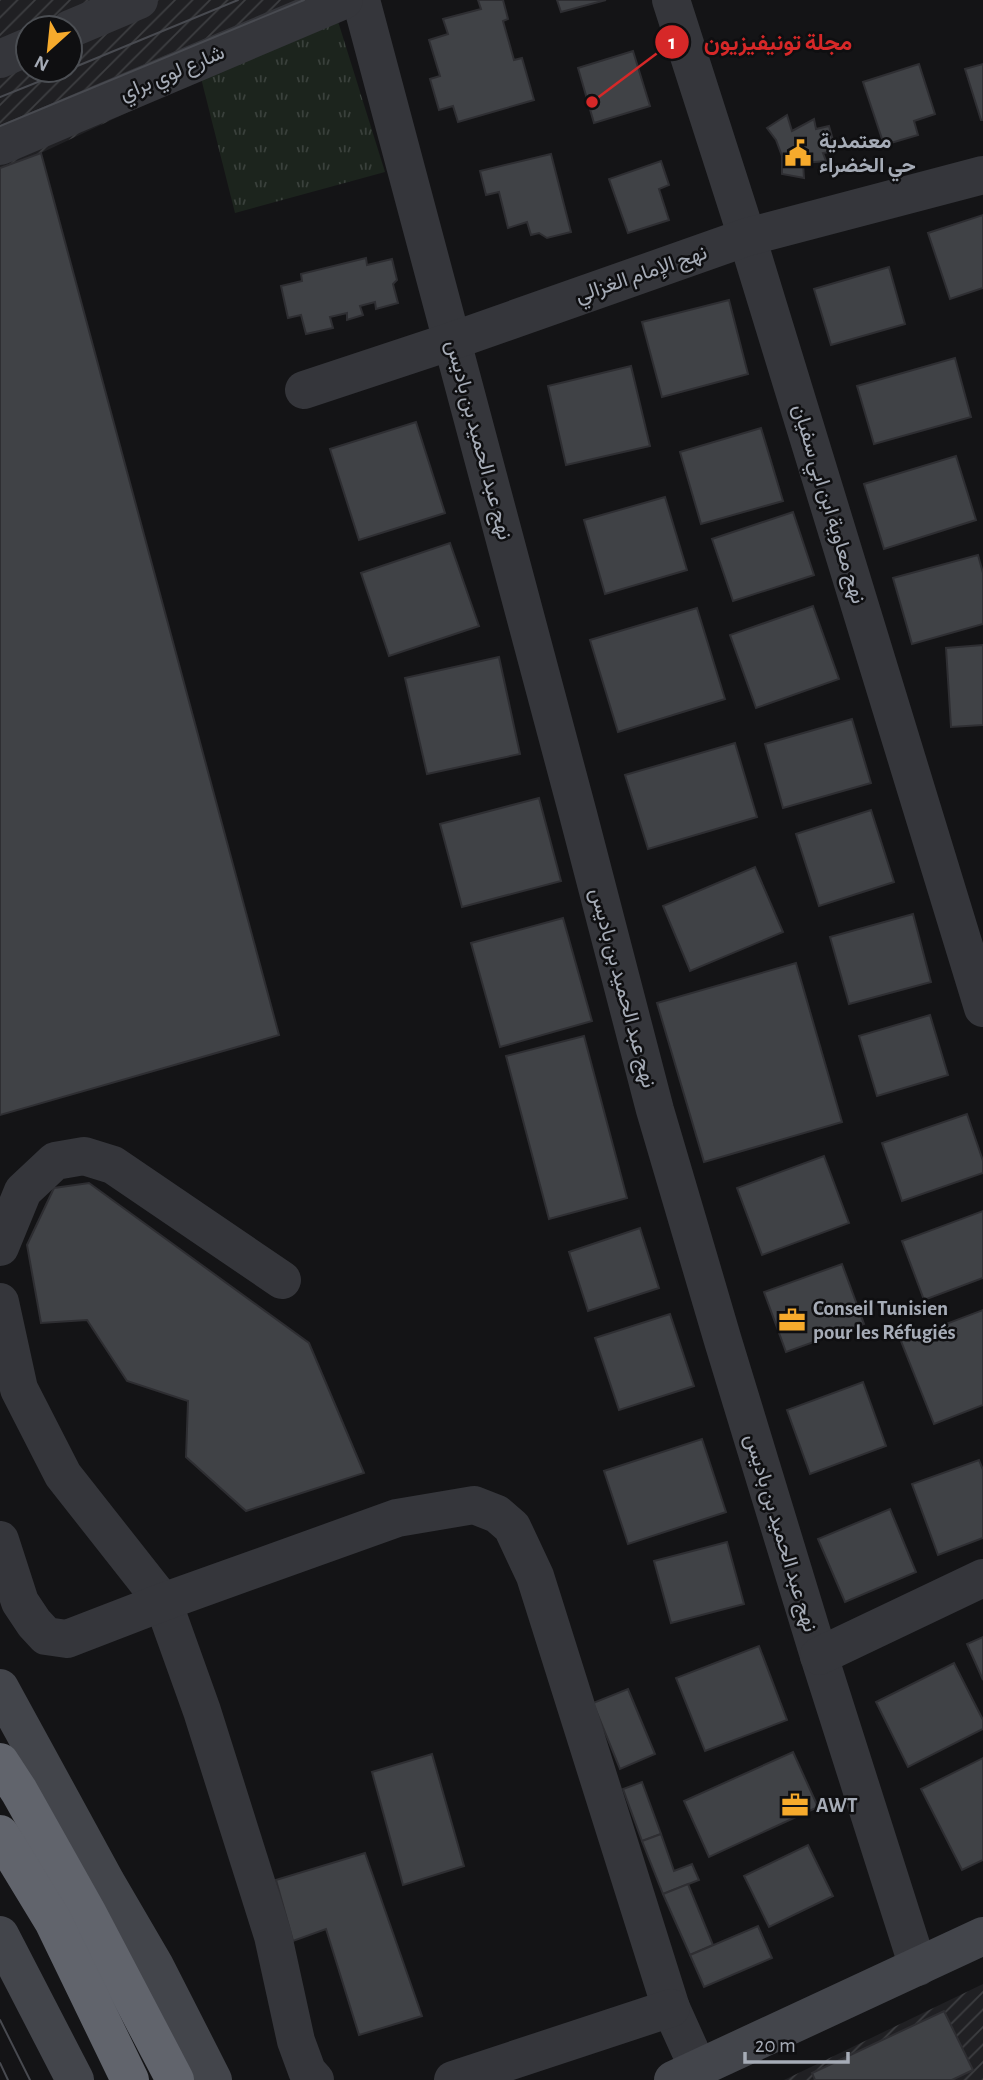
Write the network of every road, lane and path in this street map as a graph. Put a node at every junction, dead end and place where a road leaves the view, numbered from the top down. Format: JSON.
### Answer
{"nodes":[{"id":1,"x":139,"y":0,"type":"edge"},
{"id":2,"x":344,"y":0,"type":"edge"},
{"id":3,"x":361,"y":0,"type":"edge"},
{"id":4,"x":671,"y":0,"type":"edge"},
{"id":5,"x":84,"y":23,"type":"edge"},
{"id":6,"x":0,"y":146,"type":"edge"},
{"id":7,"x":983,"y":175,"type":"edge"},
{"id":8,"x":747,"y":237,"type":"junction"},
{"id":9,"x":452,"y":341,"type":"junction"},
{"id":10,"x":304,"y":390,"type":"dead end"},
{"id":11,"x":983,"y":1008,"type":"edge"},
{"id":12,"x":0,"y":1247,"type":"edge"},
{"id":13,"x":282,"y":1280,"type":"dead end"},
{"id":14,"x":0,"y":1302,"type":"edge"},
{"id":15,"x":0,"y":1540,"type":"edge"},
{"id":16,"x":983,"y":1578,"type":"edge"},
{"id":17,"x":163,"y":1602,"type":"junction"},
{"id":18,"x":819,"y":1656,"type":"junction"},
{"id":19,"x":0,"y":1688,"type":"edge"},
{"id":20,"x":0,"y":1762,"type":"edge"},
{"id":21,"x":0,"y":1834,"type":"edge"},
{"id":22,"x":0,"y":1935,"type":"edge"},
{"id":23,"x":983,"y":1936,"type":"edge"},
{"id":24,"x":918,"y":1967,"type":"junction"},
{"id":25,"x":671,"y":2008,"type":"junction"},
{"id":26,"x":685,"y":2074,"type":"edge"},
{"id":27,"x":75,"y":2080,"type":"edge"},
{"id":28,"x":130,"y":2080,"type":"edge"},
{"id":29,"x":175,"y":2080,"type":"edge"},
{"id":30,"x":214,"y":2080,"type":"edge"},
{"id":31,"x":315,"y":2080,"type":"edge"},
{"id":32,"x":453,"y":2080,"type":"edge"}],
"edges":[{"from":1,"to":5,"type":"street"},
{"from":2,"to":6,"type":"street","name":"شارع لوي براي"},
{"from":3,"to":9,"type":"street","name":"نهج عبد الحميد بن باديس"},
{"from":4,"to":8,"type":"street","name":"نهج معاوية ابن ابي سفيان"},
{"from":7,"to":8,"type":"street","name":"نهج الإمام الغزالي"},
{"from":8,"to":9,"type":"street","name":"نهج الإمام الغزالي"},
{"from":8,"to":11,"type":"street","name":"نهج معاوية ابن ابي سفيان"},
{"from":9,"to":10,"type":"street","name":"نهج الإمام الغزالي"},
{"from":9,"to":18,"type":"street","name":"نهج عبد الحميد بن باديس"},
{"from":12,"to":13,"type":"street"},
{"from":14,"to":17,"type":"street"},
{"from":15,"to":17,"type":"street"},
{"from":16,"to":18,"type":"street"},
{"from":17,"to":25,"type":"street"},
{"from":17,"to":31,"type":"street"},
{"from":18,"to":24,"type":"street","name":"نهج عبد الحميد بن باديس"},
{"from":19,"to":30,"type":"street"},
{"from":20,"to":29,"type":"highway"},
{"from":21,"to":28,"type":"highway"},
{"from":22,"to":27,"type":"street"},
{"from":23,"to":24,"type":"street"},
{"from":24,"to":26,"type":"street"},
{"from":25,"to":26,"type":"street"},
{"from":25,"to":32,"type":"street"}]}
